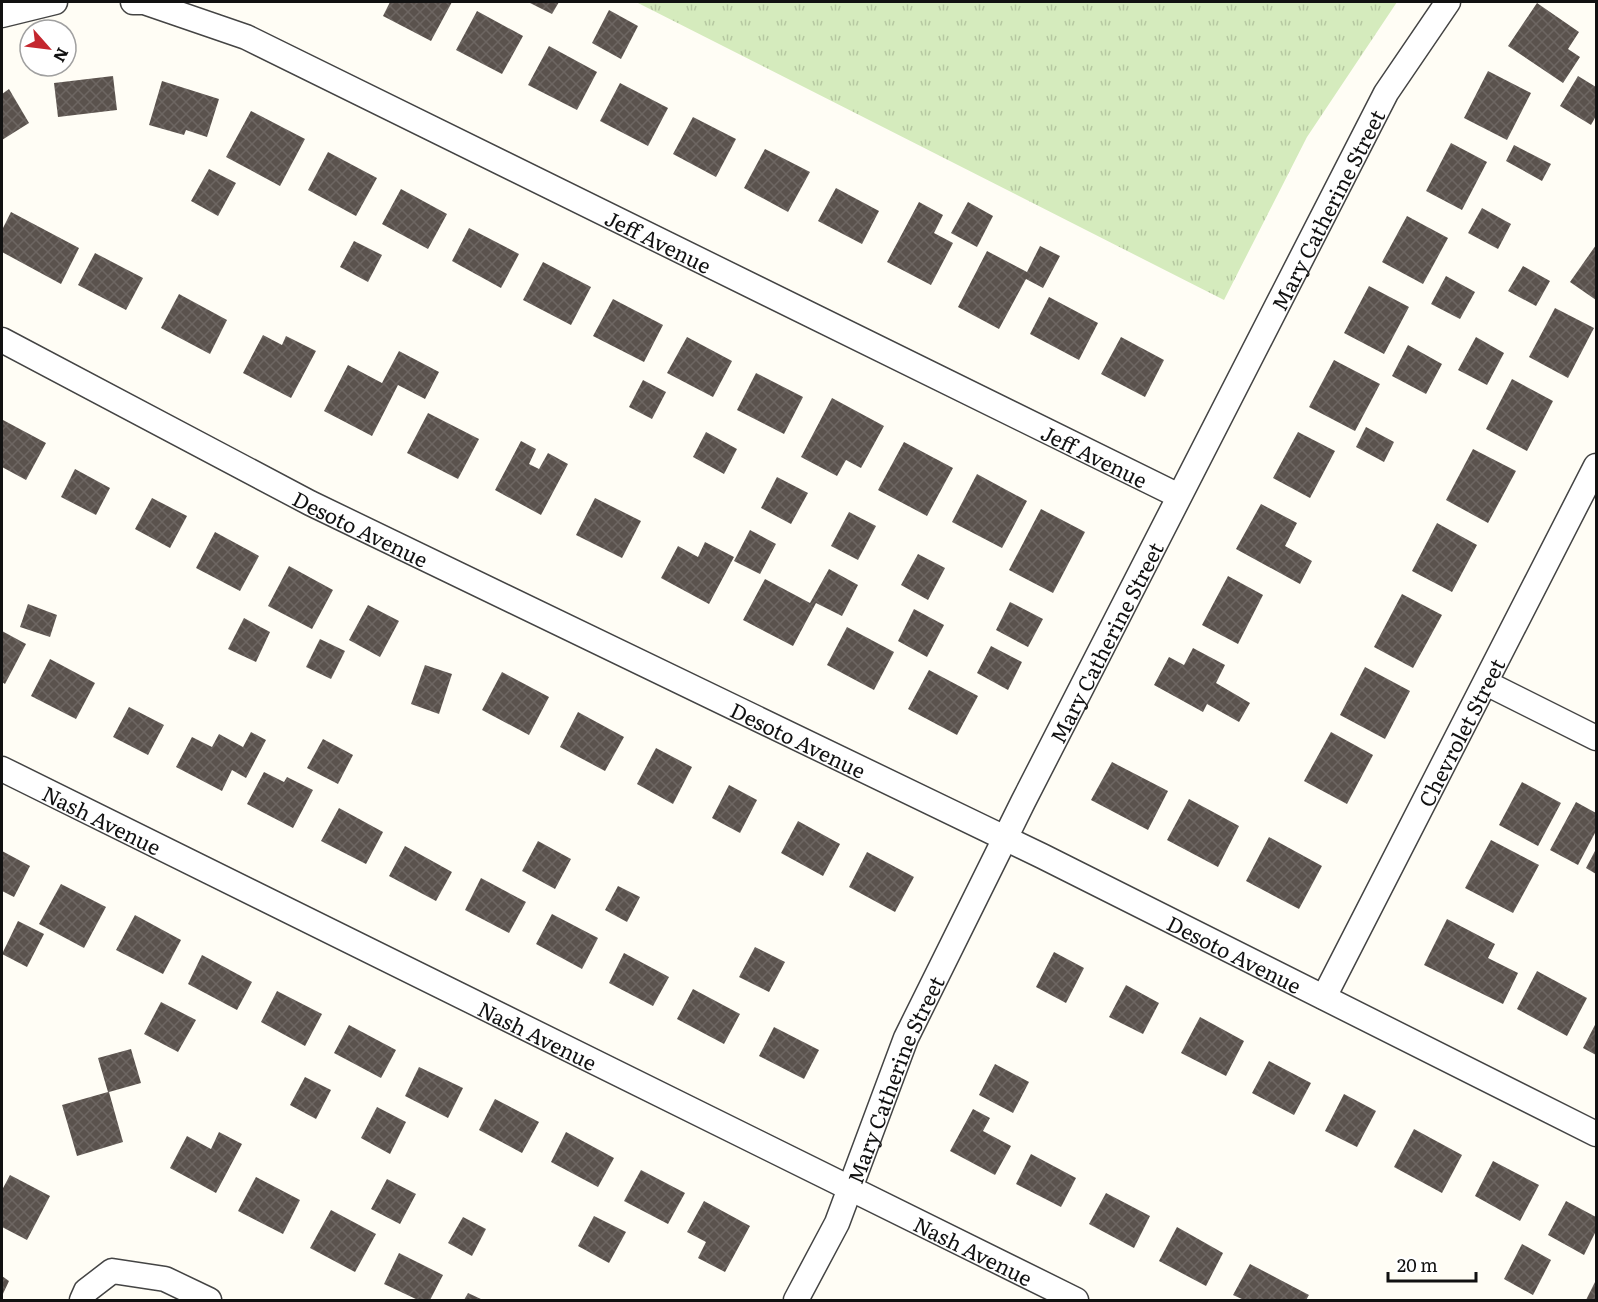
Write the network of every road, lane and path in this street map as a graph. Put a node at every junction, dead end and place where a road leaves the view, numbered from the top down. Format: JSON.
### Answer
{"nodes":[{"id":1,"x":55,"y":2,"type":"edge"},
{"id":2,"x":133,"y":2,"type":"edge"},
{"id":3,"x":1448,"y":2,"type":"edge"},
{"id":4,"x":2,"y":15,"type":"edge"},
{"id":5,"x":2,"y":340,"type":"edge"},
{"id":6,"x":1596,"y":466,"type":"edge"},
{"id":7,"x":1179,"y":496,"type":"junction"},
{"id":8,"x":1486,"y":683,"type":"junction"},
{"id":9,"x":1596,"y":738,"type":"edge"},
{"id":10,"x":2,"y":769,"type":"edge"},
{"id":11,"x":1005,"y":839,"type":"junction"},
{"id":12,"x":1324,"y":998,"type":"junction"},
{"id":13,"x":1596,"y":1134,"type":"edge"},
{"id":14,"x":850,"y":1187,"type":"junction"},
{"id":15,"x":82,"y":1300,"type":"edge"},
{"id":16,"x":209,"y":1300,"type":"edge"},
{"id":17,"x":796,"y":1300,"type":"edge"},
{"id":18,"x":1076,"y":1300,"type":"edge"}],
"edges":[{"from":1,"to":4,"type":"street"},
{"from":2,"to":7,"type":"street","name":"Jeff Avenue"},
{"from":3,"to":7,"type":"street","name":"Mary Catherine Street"},
{"from":5,"to":11,"type":"street","name":"Desoto Avenue"},
{"from":6,"to":8,"type":"street","name":"Chevrolet Street"},
{"from":7,"to":11,"type":"street","name":"Mary Catherine Street"},
{"from":8,"to":9,"type":"street"},
{"from":8,"to":12,"type":"street","name":"Chevrolet Street"},
{"from":10,"to":14,"type":"street","name":"Nash Avenue"},
{"from":11,"to":12,"type":"street","name":"Desoto Avenue"},
{"from":11,"to":14,"type":"street","name":"Mary Catherine Street"},
{"from":12,"to":13,"type":"street","name":"Desoto Avenue"},
{"from":14,"to":17,"type":"street","name":"Mary Catherine Street"},
{"from":14,"to":18,"type":"street","name":"Nash Avenue"},
{"from":15,"to":16,"type":"street"}]}
